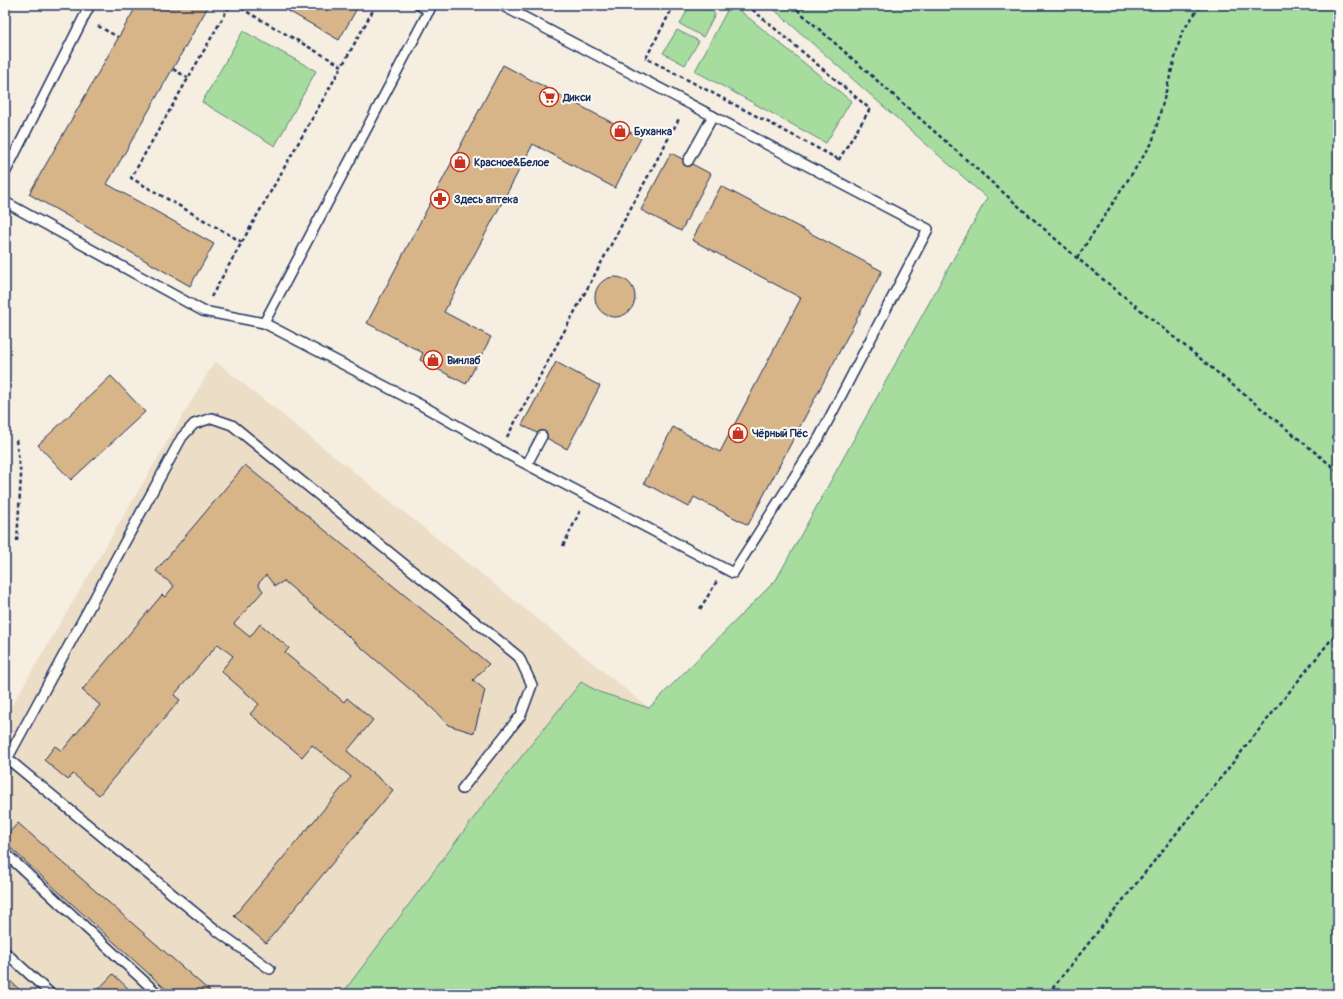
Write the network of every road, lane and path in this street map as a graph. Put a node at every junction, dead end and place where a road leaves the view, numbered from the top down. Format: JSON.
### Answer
{"nodes":[{"id":1,"x":90,"y":5,"type":"edge"},
{"id":2,"x":230,"y":5,"type":"edge"},
{"id":3,"x":235,"y":5,"type":"edge"},
{"id":4,"x":376,"y":5,"type":"edge"},
{"id":5,"x":419,"y":5,"type":"edge"},
{"id":6,"x":502,"y":5,"type":"edge"},
{"id":7,"x":674,"y":5,"type":"edge"},
{"id":8,"x":748,"y":5,"type":"edge"},
{"id":9,"x":792,"y":5,"type":"edge"},
{"id":10,"x":1201,"y":5,"type":"edge"},
{"id":11,"x":431,"y":8,"type":"edge"},
{"id":12,"x":83,"y":18,"type":"junction"},
{"id":13,"x":118,"y":38,"type":"dead end"},
{"id":14,"x":342,"y":66,"type":"junction"},
{"id":15,"x":173,"y":69,"type":"dead end"},
{"id":16,"x":188,"y":78,"type":"junction"},
{"id":17,"x":688,"y":103,"type":"junction"},
{"id":18,"x":713,"y":116,"type":"junction"},
{"id":19,"x":838,"y":159,"type":"junction"},
{"id":20,"x":688,"y":161,"type":"dead end"},
{"id":21,"x":5,"y":173,"type":"edge"},
{"id":22,"x":828,"y":176,"type":"junction"},
{"id":23,"x":5,"y":202,"type":"edge"},
{"id":24,"x":242,"y":242,"type":"junction"},
{"id":25,"x":1077,"y":258,"type":"junction"},
{"id":26,"x":203,"y":311,"type":"junction"},
{"id":27,"x":264,"y":323,"type":"junction"},
{"id":28,"x":542,"y":436,"type":"dead end"},
{"id":29,"x":16,"y":440,"type":"dead end"},
{"id":30,"x":500,"y":450,"type":"junction"},
{"id":31,"x":527,"y":464,"type":"junction"},
{"id":32,"x":1338,"y":471,"type":"edge"},
{"id":33,"x":588,"y":497,"type":"junction"},
{"id":34,"x":18,"y":541,"type":"dead end"},
{"id":35,"x":562,"y":546,"type":"dead end"},
{"id":36,"x":725,"y":569,"type":"junction"},
{"id":37,"x":700,"y":609,"type":"dead end"},
{"id":38,"x":1338,"y":631,"type":"edge"},
{"id":39,"x":6,"y":761,"type":"edge"},
{"id":40,"x":462,"y":789,"type":"dead end"},
{"id":41,"x":5,"y":853,"type":"edge"},
{"id":42,"x":5,"y":952,"type":"edge"},
{"id":43,"x":270,"y":970,"type":"dead end"},
{"id":44,"x":51,"y":994,"type":"edge"},
{"id":45,"x":158,"y":994,"type":"edge"},
{"id":46,"x":1048,"y":994,"type":"edge"}],
"edges":[{"from":1,"to":12,"type":"lane"},
{"from":2,"to":16,"type":"path"},
{"from":3,"to":14,"type":"path"},
{"from":4,"to":14,"type":"path"},
{"from":5,"to":11,"type":"lane"},
{"from":6,"to":17,"type":"lane"},
{"from":7,"to":19,"type":"path"},
{"from":8,"to":19,"type":"path"},
{"from":9,"to":25,"type":"path"},
{"from":10,"to":25,"type":"path"},
{"from":11,"to":27,"type":"lane"},
{"from":12,"to":13,"type":"path"},
{"from":12,"to":21,"type":"lane"},
{"from":14,"to":24,"type":"path"},
{"from":15,"to":16,"type":"path"},
{"from":16,"to":24,"type":"path"},
{"from":17,"to":18,"type":"lane"},
{"from":17,"to":30,"type":"path"},
{"from":18,"to":20,"type":"lane"},
{"from":18,"to":22,"type":"lane"},
{"from":19,"to":22,"type":"path"},
{"from":22,"to":36,"type":"lane"},
{"from":23,"to":26,"type":"lane"},
{"from":24,"to":26,"type":"path"},
{"from":25,"to":32,"type":"path"},
{"from":26,"to":27,"type":"lane"},
{"from":27,"to":30,"type":"lane"},
{"from":28,"to":31,"type":"lane"},
{"from":29,"to":34,"type":"path"},
{"from":30,"to":31,"type":"lane"},
{"from":31,"to":33,"type":"lane"},
{"from":33,"to":35,"type":"path"},
{"from":33,"to":36,"type":"lane"},
{"from":36,"to":37,"type":"path"},
{"from":38,"to":46,"type":"path"},
{"from":39,"to":40,"type":"lane"},
{"from":39,"to":43,"type":"lane"},
{"from":41,"to":45,"type":"lane"},
{"from":42,"to":44,"type":"lane"}]}
